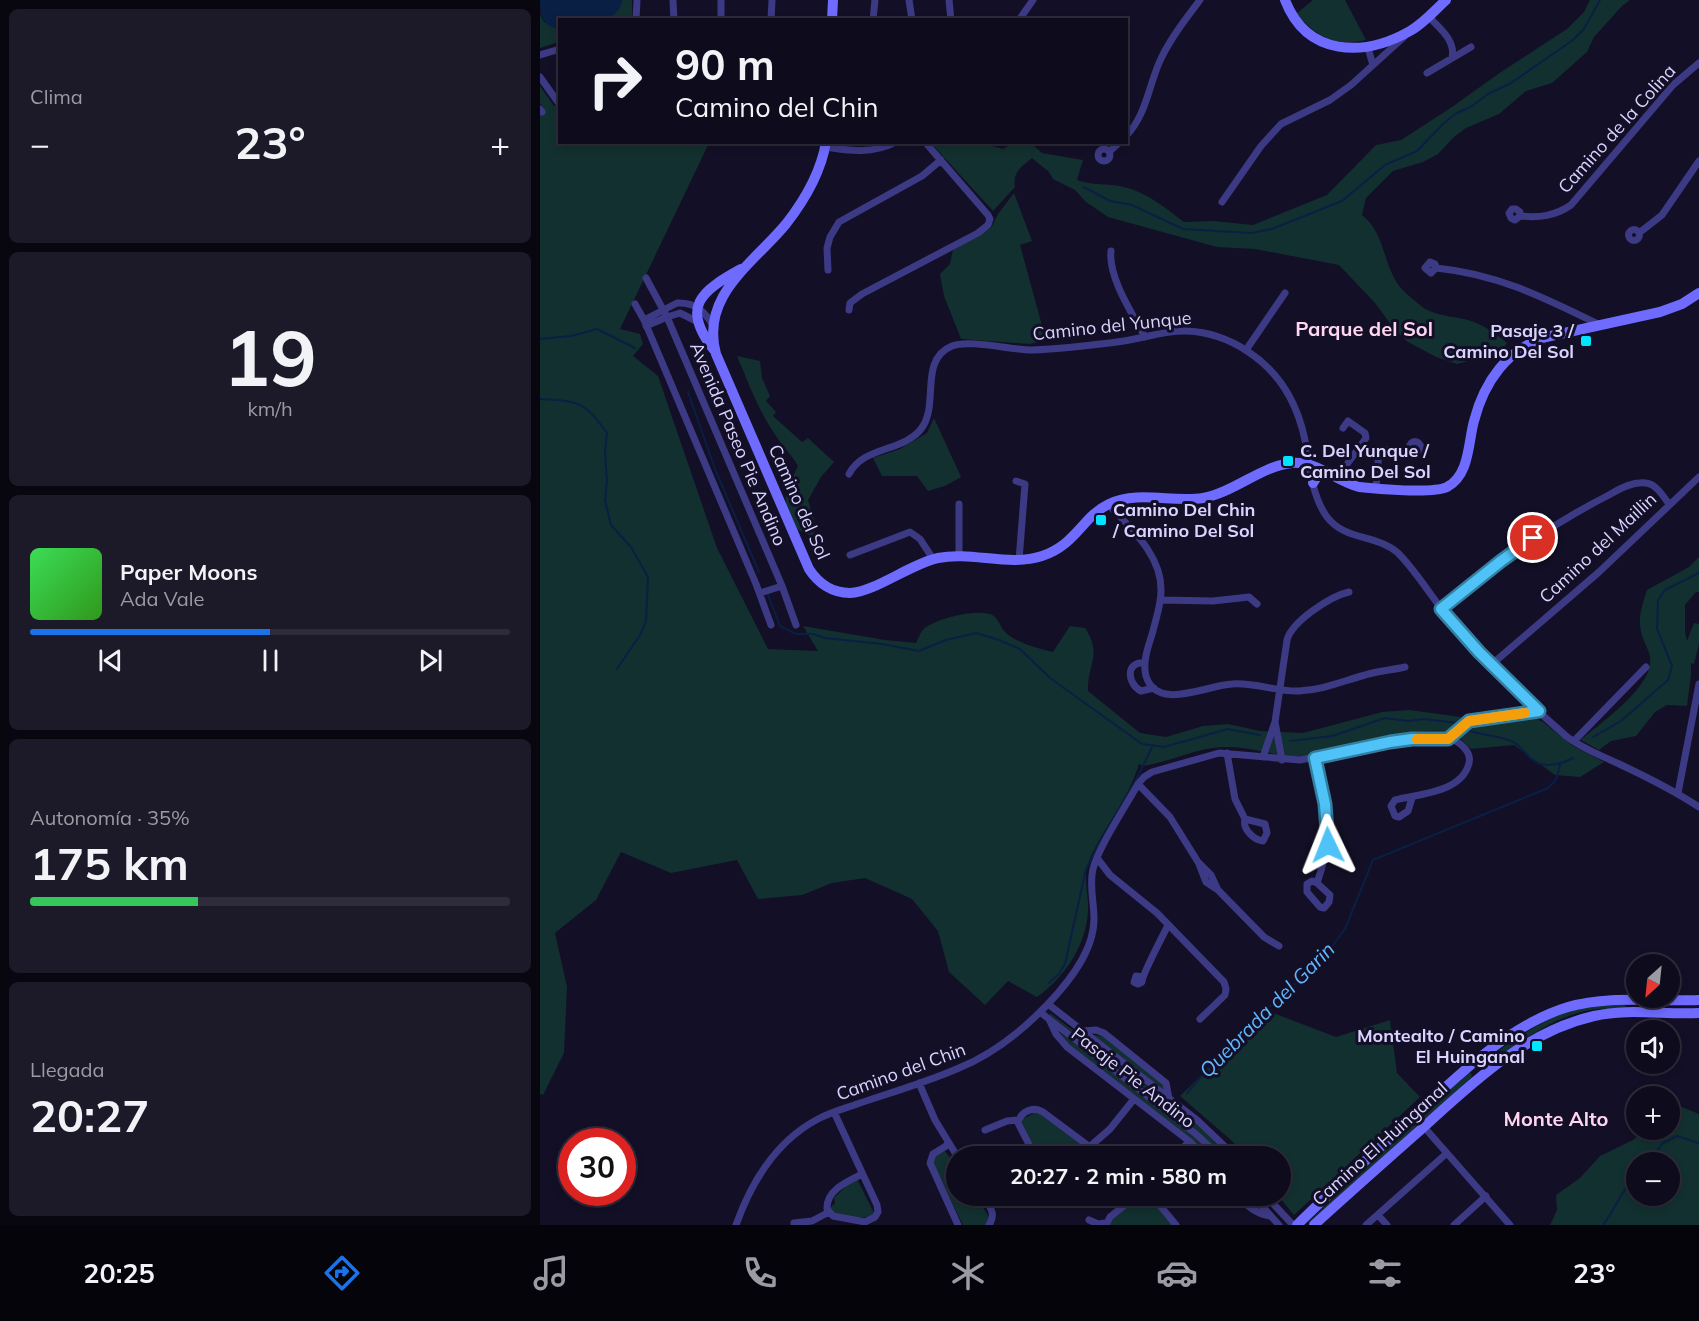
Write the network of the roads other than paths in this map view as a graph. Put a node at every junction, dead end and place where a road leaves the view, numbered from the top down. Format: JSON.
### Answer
{"nodes":[{"id":1,"x":637,"y":0,"type":"edge"},
{"id":2,"x":721,"y":0,"type":"edge"},
{"id":3,"x":772,"y":0,"type":"edge"},
{"id":4,"x":833,"y":0,"type":"edge"},
{"id":5,"x":875,"y":0,"type":"edge"},
{"id":6,"x":909,"y":0,"type":"edge"},
{"id":7,"x":950,"y":0,"type":"edge"},
{"id":8,"x":1033,"y":0,"type":"edge"},
{"id":9,"x":1200,"y":0,"type":"edge"},
{"id":10,"x":1284,"y":0,"type":"edge"},
{"id":11,"x":1446,"y":0,"type":"edge"},
{"id":12,"x":673,"y":1,"type":"edge"},
{"id":13,"x":1428,"y":16,"type":"junction"},
{"id":14,"x":636,"y":18,"type":"edge"},
{"id":15,"x":674,"y":18,"type":"edge"},
{"id":16,"x":721,"y":18,"type":"edge"},
{"id":17,"x":771,"y":18,"type":"edge"},
{"id":18,"x":832,"y":18,"type":"edge"},
{"id":19,"x":873,"y":18,"type":"edge"},
{"id":20,"x":912,"y":18,"type":"edge"},
{"id":21,"x":951,"y":18,"type":"edge"},
{"id":22,"x":1020,"y":18,"type":"edge"},
{"id":23,"x":1411,"y":31,"type":"junction"},
{"id":24,"x":1471,"y":47,"type":"dead end"},
{"id":25,"x":1368,"y":48,"type":"junction"},
{"id":26,"x":558,"y":50,"type":"edge"},
{"id":27,"x":540,"y":55,"type":"edge"},
{"id":28,"x":1452,"y":58,"type":"junction"},
{"id":29,"x":1699,"y":63,"type":"edge"},
{"id":30,"x":1372,"y":65,"type":"junction"},
{"id":31,"x":1427,"y":73,"type":"dead end"},
{"id":32,"x":540,"y":77,"type":"edge"},
{"id":33,"x":558,"y":102,"type":"edge"},
{"id":34,"x":1128,"y":133,"type":"edge"},
{"id":35,"x":890,"y":144,"type":"edge"},
{"id":36,"x":927,"y":144,"type":"edge"},
{"id":37,"x":1118,"y":144,"type":"edge"},
{"id":38,"x":826,"y":145,"type":"edge"},
{"id":39,"x":1109,"y":152,"type":"dead end"},
{"id":40,"x":940,"y":160,"type":"junction"},
{"id":41,"x":1699,"y":162,"type":"edge"},
{"id":42,"x":1222,"y":202,"type":"dead end"},
{"id":43,"x":1520,"y":216,"type":"dead end"},
{"id":44,"x":1639,"y":233,"type":"dead end"},
{"id":45,"x":1111,"y":251,"type":"dead end"},
{"id":46,"x":747,"y":266,"type":"junction"},
{"id":47,"x":1436,"y":268,"type":"dead end"},
{"id":48,"x":828,"y":270,"type":"dead end"},
{"id":49,"x":646,"y":278,"type":"dead end"},
{"id":50,"x":1285,"y":293,"type":"dead end"},
{"id":51,"x":1699,"y":293,"type":"edge"},
{"id":52,"x":635,"y":304,"type":"dead end"},
{"id":53,"x":698,"y":307,"type":"junction"},
{"id":54,"x":849,"y":310,"type":"dead end"},
{"id":55,"x":666,"y":313,"type":"junction"},
{"id":56,"x":698,"y":322,"type":"junction"},
{"id":57,"x":645,"y":323,"type":"junction"},
{"id":58,"x":713,"y":325,"type":"junction"},
{"id":59,"x":1600,"y":325,"type":"junction"},
{"id":60,"x":1145,"y":337,"type":"junction"},
{"id":61,"x":1246,"y":350,"type":"junction"},
{"id":62,"x":716,"y":354,"type":"junction"},
{"id":63,"x":1343,"y":428,"type":"dead end"},
{"id":64,"x":1410,"y":450,"type":"dead end"},
{"id":65,"x":1308,"y":464,"type":"junction"},
{"id":66,"x":1326,"y":471,"type":"junction"},
{"id":67,"x":849,"y":474,"type":"dead end"},
{"id":68,"x":1699,"y":477,"type":"edge"},
{"id":69,"x":1337,"y":478,"type":"junction"},
{"id":70,"x":1016,"y":481,"type":"dead end"},
{"id":71,"x":1313,"y":483,"type":"junction"},
{"id":72,"x":1376,"y":488,"type":"junction"},
{"id":73,"x":959,"y":504,"type":"dead end"},
{"id":74,"x":1108,"y":504,"type":"junction"},
{"id":75,"x":1669,"y":504,"type":"junction"},
{"id":76,"x":850,"y":555,"type":"dead end"},
{"id":77,"x":959,"y":556,"type":"junction"},
{"id":78,"x":933,"y":559,"type":"junction"},
{"id":79,"x":1019,"y":560,"type":"junction"},
{"id":80,"x":782,"y":586,"type":"junction"},
{"id":81,"x":1349,"y":592,"type":"dead end"},
{"id":82,"x":760,"y":593,"type":"junction"},
{"id":83,"x":1160,"y":600,"type":"junction"},
{"id":84,"x":1257,"y":604,"type":"dead end"},
{"id":85,"x":1441,"y":609,"type":"junction"},
{"id":86,"x":771,"y":625,"type":"dead end"},
{"id":87,"x":796,"y":625,"type":"dead end"},
{"id":88,"x":1145,"y":663,"type":"junction"},
{"id":89,"x":1491,"y":664,"type":"junction"},
{"id":90,"x":1406,"y":667,"type":"dead end"},
{"id":91,"x":1646,"y":667,"type":"dead end"},
{"id":92,"x":1699,"y":684,"type":"edge"},
{"id":93,"x":1155,"y":688,"type":"junction"},
{"id":94,"x":1279,"y":689,"type":"junction"},
{"id":95,"x":1539,"y":711,"type":"junction"},
{"id":96,"x":1275,"y":722,"type":"junction"},
{"id":97,"x":1451,"y":738,"type":"junction"},
{"id":98,"x":1574,"y":741,"type":"junction"},
{"id":99,"x":1227,"y":753,"type":"junction"},
{"id":100,"x":1263,"y":757,"type":"junction"},
{"id":101,"x":1315,"y":758,"type":"junction"},
{"id":102,"x":1282,"y":760,"type":"junction"},
{"id":103,"x":1138,"y":784,"type":"junction"},
{"id":104,"x":1678,"y":794,"type":"junction"},
{"id":105,"x":1412,"y":798,"type":"dead end"},
{"id":106,"x":1699,"y":807,"type":"edge"},
{"id":107,"x":1245,"y":819,"type":"dead end"},
{"id":108,"x":1097,"y":858,"type":"junction"},
{"id":109,"x":1093,"y":872,"type":"junction"},
{"id":110,"x":1110,"y":876,"type":"junction"},
{"id":111,"x":1317,"y":883,"type":"dead end"},
{"id":112,"x":1168,"y":925,"type":"junction"},
{"id":113,"x":1279,"y":946,"type":"dead end"},
{"id":114,"x":1142,"y":977,"type":"dead end"},
{"id":115,"x":1680,"y":1000,"type":"edge"},
{"id":116,"x":1699,"y":1000,"type":"edge"},
{"id":117,"x":1626,"y":1001,"type":"edge"},
{"id":118,"x":1048,"y":1004,"type":"junction"},
{"id":119,"x":1635,"y":1008,"type":"edge"},
{"id":120,"x":1040,"y":1012,"type":"junction"},
{"id":121,"x":1635,"y":1013,"type":"junction"},
{"id":122,"x":1699,"y":1013,"type":"edge"},
{"id":123,"x":1049,"y":1019,"type":"junction"},
{"id":124,"x":1200,"y":1019,"type":"dead end"},
{"id":125,"x":1083,"y":1031,"type":"junction"},
{"id":126,"x":1474,"y":1064,"type":"junction"},
{"id":127,"x":1484,"y":1075,"type":"junction"},
{"id":128,"x":919,"y":1083,"type":"junction"},
{"id":129,"x":1134,"y":1099,"type":"junction"},
{"id":130,"x":1170,"y":1100,"type":"junction"},
{"id":131,"x":834,"y":1112,"type":"junction"},
{"id":132,"x":1018,"y":1120,"type":"junction"},
{"id":133,"x":1424,"y":1127,"type":"junction"},
{"id":134,"x":986,"y":1130,"type":"dead end"},
{"id":135,"x":1189,"y":1141,"type":"junction"},
{"id":136,"x":948,"y":1142,"type":"junction"},
{"id":137,"x":951,"y":1146,"type":"edge"},
{"id":138,"x":1029,"y":1146,"type":"edge"},
{"id":139,"x":1089,"y":1146,"type":"edge"},
{"id":140,"x":1091,"y":1146,"type":"edge"},
{"id":141,"x":1185,"y":1146,"type":"edge"},
{"id":142,"x":1194,"y":1146,"type":"edge"},
{"id":143,"x":1209,"y":1146,"type":"edge"},
{"id":144,"x":1225,"y":1146,"type":"edge"},
{"id":145,"x":1447,"y":1153,"type":"junction"},
{"id":146,"x":862,"y":1174,"type":"junction"},
{"id":147,"x":1486,"y":1196,"type":"junction"},
{"id":148,"x":990,"y":1206,"type":"edge"},
{"id":149,"x":1124,"y":1206,"type":"edge"},
{"id":150,"x":1160,"y":1206,"type":"edge"},
{"id":151,"x":1248,"y":1206,"type":"edge"},
{"id":152,"x":1262,"y":1206,"type":"edge"},
{"id":153,"x":1276,"y":1206,"type":"edge"},
{"id":154,"x":829,"y":1212,"type":"junction"},
{"id":155,"x":1378,"y":1215,"type":"junction"},
{"id":156,"x":1270,"y":1216,"type":"junction"},
{"id":157,"x":873,"y":1219,"type":"junction"},
{"id":158,"x":1089,"y":1220,"type":"dead end"},
{"id":159,"x":794,"y":1223,"type":"dead end"},
{"id":160,"x":1106,"y":1224,"type":"edge"},
{"id":161,"x":736,"y":1225,"type":"edge"},
{"id":162,"x":879,"y":1225,"type":"edge"},
{"id":163,"x":958,"y":1225,"type":"edge"},
{"id":164,"x":989,"y":1225,"type":"edge"},
{"id":165,"x":1176,"y":1225,"type":"edge"},
{"id":166,"x":1279,"y":1225,"type":"edge"},
{"id":167,"x":1295,"y":1225,"type":"edge"},
{"id":168,"x":1314,"y":1225,"type":"edge"},
{"id":169,"x":1366,"y":1225,"type":"edge"},
{"id":170,"x":1387,"y":1225,"type":"edge"},
{"id":171,"x":1455,"y":1225,"type":"edge"},
{"id":172,"x":1510,"y":1225,"type":"edge"}],
"edges":[{"from":1,"to":14,"type":"street"},
{"from":2,"to":16,"type":"street"},
{"from":3,"to":17,"type":"street"},
{"from":4,"to":18,"type":"street"},
{"from":5,"to":19,"type":"street"},
{"from":6,"to":20,"type":"street"},
{"from":7,"to":21,"type":"street"},
{"from":8,"to":22,"type":"street"},
{"from":9,"to":34,"type":"street"},
{"from":10,"to":25,"type":"street"},
{"from":11,"to":13,"type":"street"},
{"from":12,"to":15,"type":"street"},
{"from":13,"to":23,"type":"street"},
{"from":13,"to":28,"type":"street"},
{"from":23,"to":25,"type":"street"},
{"from":23,"to":30,"type":"street"},
{"from":24,"to":28,"type":"street"},
{"from":25,"to":30,"type":"street"},
{"from":26,"to":27,"type":"street"},
{"from":28,"to":31,"type":"street"},
{"from":29,"to":43,"type":"street","name":"Camino de la Colina"},
{"from":30,"to":42,"type":"street"},
{"from":32,"to":33,"type":"street"},
{"from":35,"to":38,"type":"street"},
{"from":36,"to":40,"type":"street"},
{"from":37,"to":39,"type":"street"},
{"from":38,"to":46,"type":"street","name":"Camino del Sol"},
{"from":40,"to":48,"type":"street"},
{"from":40,"to":54,"type":"street"},
{"from":41,"to":44,"type":"street"},
{"from":45,"to":60,"type":"street"},
{"from":46,"to":53,"type":"street","name":"Camino del Sol"},
{"from":46,"to":58,"type":"street","name":"Camino del Sol"},
{"from":47,"to":59,"type":"street"},
{"from":49,"to":55,"type":"street","name":"Avenida Paseo Pie Andino"},
{"from":50,"to":61,"type":"street"},
{"from":51,"to":59,"type":"street"},
{"from":52,"to":57,"type":"street"},
{"from":53,"to":55,"type":"street"},
{"from":53,"to":56,"type":"street","name":"Camino del Sol"},
{"from":53,"to":58,"type":"street"},
{"from":55,"to":56,"type":"street"},
{"from":55,"to":57,"type":"street"},
{"from":55,"to":80,"type":"street","name":"Avenida Paseo Pie Andino"},
{"from":56,"to":62,"type":"street","name":"Camino del Sol"},
{"from":57,"to":82,"type":"street"},
{"from":58,"to":62,"type":"street","name":"Camino del Sol"},
{"from":59,"to":72,"type":"street"},
{"from":60,"to":61,"type":"street","name":"Camino del Yunque"},
{"from":60,"to":67,"type":"street","name":"Camino del Yunque"},
{"from":61,"to":65,"type":"street","name":"Camino del Yunque"},
{"from":62,"to":78,"type":"street","name":"Camino del Sol"},
{"from":63,"to":69,"type":"street"},
{"from":64,"to":72,"type":"street"},
{"from":65,"to":66,"type":"street"},
{"from":65,"to":71,"type":"street","name":"Camino del Yunque"},
{"from":65,"to":74,"type":"street"},
{"from":66,"to":69,"type":"street"},
{"from":66,"to":71,"type":"street"},
{"from":68,"to":75,"type":"street","name":"Camino del Maillin"},
{"from":69,"to":72,"type":"street"},
{"from":70,"to":79,"type":"street"},
{"from":71,"to":85,"type":"street","name":"Camino del Yunque"},
{"from":73,"to":77,"type":"street"},
{"from":74,"to":79,"type":"street","name":"Camino del Sol"},
{"from":74,"to":83,"type":"street"},
{"from":75,"to":85,"type":"street"},
{"from":75,"to":89,"type":"street","name":"Camino del Maillin"},
{"from":76,"to":78,"type":"street","name":"Camino del Sol"},
{"from":77,"to":78,"type":"street","name":"Camino del Sol"},
{"from":77,"to":79,"type":"street","name":"Camino del Sol"},
{"from":80,"to":82,"type":"street"},
{"from":80,"to":87,"type":"street","name":"Avenida Paseo Pie Andino"},
{"from":81,"to":94,"type":"street"},
{"from":82,"to":86,"type":"street"},
{"from":83,"to":84,"type":"street"},
{"from":83,"to":88,"type":"street"},
{"from":85,"to":89,"type":"street","name":"Camino del Yunque"},
{"from":88,"to":93,"type":"street"},
{"from":88,"to":93,"type":"street"},
{"from":89,"to":95,"type":"street","name":"Camino del Yunque"},
{"from":90,"to":94,"type":"street"},
{"from":91,"to":98,"type":"street"},
{"from":92,"to":104,"type":"street"},
{"from":93,"to":94,"type":"street"},
{"from":94,"to":96,"type":"street"},
{"from":95,"to":97,"type":"street"},
{"from":95,"to":98,"type":"street","name":"Camino del Yunque"},
{"from":96,"to":100,"type":"street"},
{"from":96,"to":102,"type":"street"},
{"from":97,"to":101,"type":"street","name":"Camino del Chin"},
{"from":97,"to":105,"type":"street"},
{"from":98,"to":104,"type":"street","name":"Camino del Yunque"},
{"from":99,"to":100,"type":"street","name":"Camino del Chin"},
{"from":99,"to":103,"type":"street","name":"Camino del Chin"},
{"from":99,"to":107,"type":"street"},
{"from":100,"to":102,"type":"street","name":"Camino del Chin"},
{"from":101,"to":102,"type":"street","name":"Camino del Chin"},
{"from":101,"to":111,"type":"street"},
{"from":103,"to":108,"type":"street","name":"Camino del Chin"},
{"from":103,"to":113,"type":"street"},
{"from":104,"to":106,"type":"street","name":"Camino del Yunque"},
{"from":108,"to":109,"type":"street","name":"Camino del Chin"},
{"from":108,"to":110,"type":"street"},
{"from":109,"to":110,"type":"street"},
{"from":109,"to":118,"type":"street","name":"Camino del Chin"},
{"from":110,"to":112,"type":"street"},
{"from":112,"to":114,"type":"street"},
{"from":112,"to":124,"type":"street"},
{"from":115,"to":116,"type":"street","name":"Camino El Huinganal"},
{"from":117,"to":126,"type":"street","name":"Camino El Huinganal"},
{"from":118,"to":120,"type":"street","name":"Camino del Chin"},
{"from":118,"to":125,"type":"street"},
{"from":119,"to":121,"type":"street"},
{"from":120,"to":123,"type":"street"},
{"from":120,"to":128,"type":"street","name":"Camino del Chin"},
{"from":121,"to":122,"type":"street","name":"Camino El Huinganal"},
{"from":121,"to":127,"type":"street","name":"Camino El Huinganal"},
{"from":123,"to":129,"type":"street","name":"Pasaje Pie Andino"},
{"from":123,"to":143,"type":"street"},
{"from":125,"to":130,"type":"street"},
{"from":125,"to":130,"type":"street","name":"Pasaje Pie Andino"},
{"from":126,"to":127,"type":"street"},
{"from":126,"to":167,"type":"street","name":"Camino El Huinganal"},
{"from":127,"to":133,"type":"street","name":"Camino El Huinganal"},
{"from":128,"to":131,"type":"street","name":"Camino del Chin"},
{"from":128,"to":136,"type":"street"},
{"from":129,"to":135,"type":"street","name":"Pasaje Pie Andino"},
{"from":129,"to":140,"type":"street"},
{"from":130,"to":144,"type":"street"},
{"from":131,"to":146,"type":"street"},
{"from":131,"to":161,"type":"street","name":"Camino del Chin"},
{"from":132,"to":134,"type":"street"},
{"from":132,"to":138,"type":"street"},
{"from":132,"to":139,"type":"street"},
{"from":133,"to":145,"type":"street"},
{"from":133,"to":168,"type":"street","name":"Camino El Huinganal"},
{"from":135,"to":141,"type":"street"},
{"from":135,"to":142,"type":"street","name":"Pasaje Pie Andino"},
{"from":136,"to":137,"type":"street"},
{"from":136,"to":163,"type":"street"},
{"from":145,"to":147,"type":"street"},
{"from":145,"to":155,"type":"street"},
{"from":146,"to":154,"type":"street"},
{"from":146,"to":157,"type":"street"},
{"from":147,"to":171,"type":"street"},
{"from":147,"to":172,"type":"street"},
{"from":148,"to":164,"type":"street"},
{"from":149,"to":160,"type":"street"},
{"from":150,"to":165,"type":"street"},
{"from":151,"to":156,"type":"street"},
{"from":152,"to":156,"type":"street"},
{"from":153,"to":167,"type":"street"},
{"from":154,"to":157,"type":"street"},
{"from":154,"to":159,"type":"street"},
{"from":155,"to":169,"type":"street"},
{"from":155,"to":170,"type":"street"},
{"from":156,"to":166,"type":"street"},
{"from":157,"to":162,"type":"street"},
{"from":158,"to":160,"type":"street"}]}
